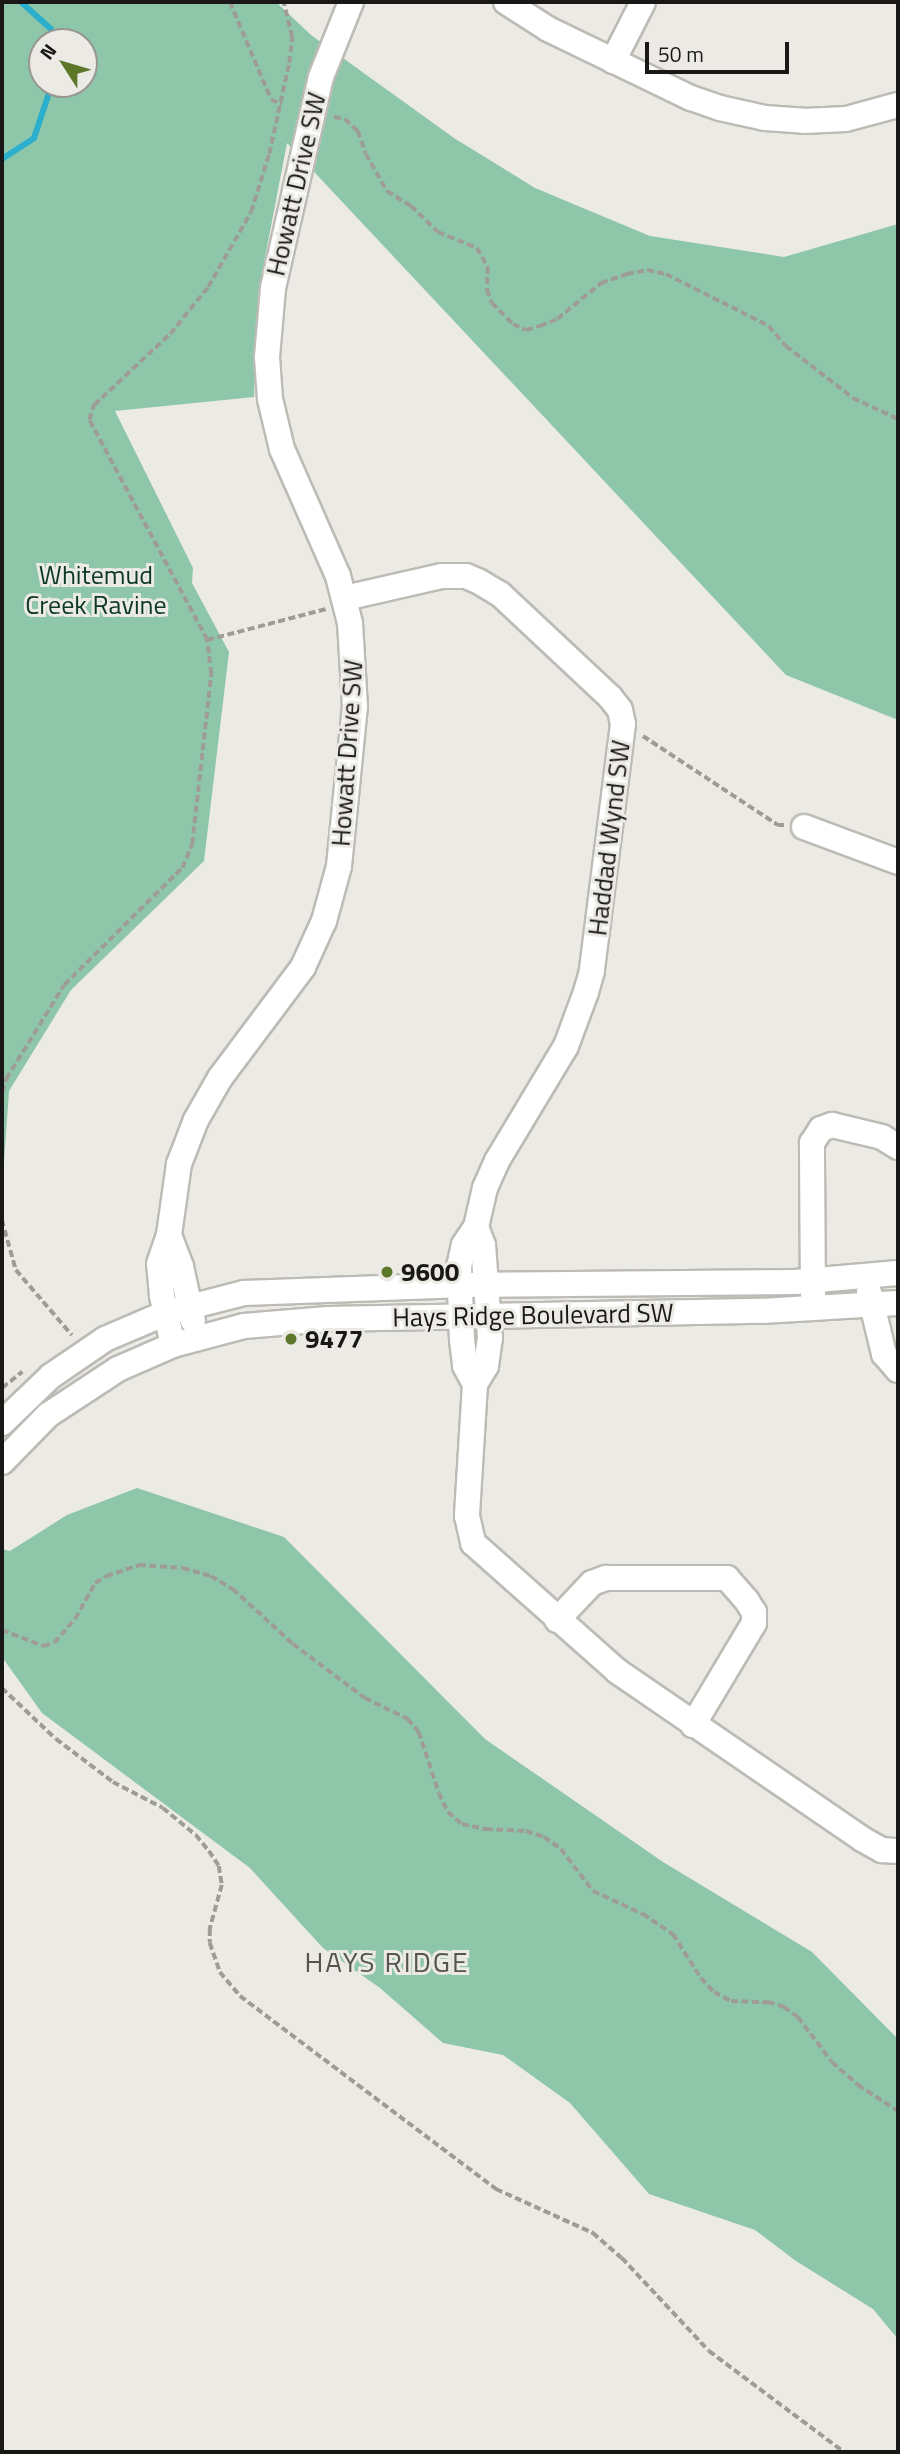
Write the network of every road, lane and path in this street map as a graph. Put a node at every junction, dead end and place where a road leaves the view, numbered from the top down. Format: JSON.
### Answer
{"nodes":[{"id":1,"x":230,"y":2,"type":"edge"},
{"id":2,"x":283,"y":2,"type":"edge"},
{"id":3,"x":351,"y":2,"type":"edge"},
{"id":4,"x":506,"y":2,"type":"edge"},
{"id":5,"x":643,"y":2,"type":"edge"},
{"id":6,"x":613,"y":61,"type":"junction"},
{"id":7,"x":281,"y":105,"type":"junction"},
{"id":8,"x":898,"y":105,"type":"edge"},
{"id":9,"x":332,"y":116,"type":"dead end"},
{"id":10,"x":898,"y":419,"type":"edge"},
{"id":11,"x":346,"y":601,"type":"junction"},
{"id":12,"x":206,"y":640,"type":"junction"},
{"id":13,"x":623,"y":724,"type":"junction"},
{"id":14,"x":804,"y":827,"type":"joint"},
{"id":15,"x":898,"y":862,"type":"edge"},
{"id":16,"x":2,"y":1092,"type":"edge"},
{"id":17,"x":898,"y":1147,"type":"edge"},
{"id":18,"x":2,"y":1220,"type":"edge"},
{"id":19,"x":476,"y":1227,"type":"junction"},
{"id":20,"x":169,"y":1235,"type":"junction"},
{"id":21,"x":895,"y":1274,"type":"edge"},
{"id":22,"x":866,"y":1278,"type":"junction"},
{"id":23,"x":813,"y":1282,"type":"junction"},
{"id":24,"x":458,"y":1285,"type":"junction"},
{"id":25,"x":487,"y":1286,"type":"junction"},
{"id":26,"x":898,"y":1301,"type":"edge"},
{"id":27,"x":190,"y":1306,"type":"junction"},
{"id":28,"x":871,"y":1307,"type":"junction"},
{"id":29,"x":813,"y":1309,"type":"junction"},
{"id":30,"x":166,"y":1313,"type":"junction"},
{"id":31,"x":459,"y":1315,"type":"junction"},
{"id":32,"x":490,"y":1315,"type":"junction"},
{"id":33,"x":73,"y":1336,"type":"dead end"},
{"id":34,"x":198,"y":1338,"type":"junction"},
{"id":35,"x":173,"y":1345,"type":"junction"},
{"id":36,"x":898,"y":1370,"type":"edge"},
{"id":37,"x":475,"y":1384,"type":"junction"},
{"id":38,"x":2,"y":1423,"type":"edge"},
{"id":39,"x":2,"y":1462,"type":"edge"},
{"id":40,"x":558,"y":1620,"type":"junction"},
{"id":41,"x":2,"y":1630,"type":"edge"},
{"id":42,"x":2,"y":1688,"type":"edge"},
{"id":43,"x":693,"y":1725,"type":"junction"},
{"id":44,"x":898,"y":1851,"type":"edge"},
{"id":45,"x":898,"y":2110,"type":"edge"},
{"id":46,"x":844,"y":2452,"type":"edge"}],
"edges":[{"from":1,"to":7,"type":"path"},
{"from":2,"to":7,"type":"path"},
{"from":3,"to":11,"type":"street","name":"Howatt Drive SW"},
{"from":4,"to":6,"type":"street"},
{"from":5,"to":6,"type":"street"},
{"from":6,"to":8,"type":"street"},
{"from":7,"to":12,"type":"path"},
{"from":9,"to":10,"type":"path"},
{"from":11,"to":12,"type":"path"},
{"from":11,"to":13,"type":"street","name":"Haddad Wynd SW"},
{"from":11,"to":20,"type":"street","name":"Howatt Drive SW"},
{"from":12,"to":16,"type":"path"},
{"from":13,"to":14,"type":"path"},
{"from":13,"to":19,"type":"street","name":"Haddad Wynd SW"},
{"from":14,"to":15,"type":"street"},
{"from":17,"to":23,"type":"street"},
{"from":18,"to":33,"type":"path"},
{"from":19,"to":24,"type":"street","name":"Haddad Wynd SW"},
{"from":19,"to":25,"type":"street","name":"Haddad Wynd SW"},
{"from":20,"to":27,"type":"street","name":"Howatt Drive SW"},
{"from":20,"to":30,"type":"street","name":"Howatt Drive SW"},
{"from":21,"to":22,"type":"street","name":"Hays Ridge Boulevard SW"},
{"from":21,"to":26,"type":"street"},
{"from":22,"to":23,"type":"street","name":"Hays Ridge Boulevard SW"},
{"from":22,"to":28,"type":"street"},
{"from":23,"to":25,"type":"street","name":"Hays Ridge Boulevard SW"},
{"from":23,"to":29,"type":"street"},
{"from":24,"to":25,"type":"street","name":"Hays Ridge Boulevard SW"},
{"from":24,"to":27,"type":"street","name":"Hays Ridge Boulevard SW"},
{"from":24,"to":31,"type":"street","name":"Haddad Wynd SW"},
{"from":25,"to":32,"type":"street","name":"Haddad Wynd SW"},
{"from":26,"to":28,"type":"street","name":"Hays Ridge Boulevard SW"},
{"from":27,"to":30,"type":"street","name":"Hays Ridge Boulevard SW"},
{"from":27,"to":34,"type":"street","name":"Howatt Drive SW"},
{"from":28,"to":29,"type":"street","name":"Hays Ridge Boulevard SW"},
{"from":28,"to":36,"type":"street"},
{"from":29,"to":32,"type":"street","name":"Hays Ridge Boulevard SW"},
{"from":30,"to":35,"type":"street","name":"Howatt Drive SW"},
{"from":30,"to":38,"type":"street","name":"Hays Ridge Boulevard SW"},
{"from":31,"to":32,"type":"street","name":"Hays Ridge Boulevard SW"},
{"from":31,"to":34,"type":"street","name":"Hays Ridge Boulevard SW"},
{"from":31,"to":37,"type":"street","name":"Haddad Wynd SW"},
{"from":32,"to":37,"type":"street","name":"Haddad Wynd SW"},
{"from":34,"to":35,"type":"street","name":"Hays Ridge Boulevard SW"},
{"from":35,"to":39,"type":"street","name":"Hays Ridge Boulevard SW"},
{"from":37,"to":40,"type":"street"},
{"from":40,"to":43,"type":"street"},
{"from":40,"to":43,"type":"street"},
{"from":41,"to":45,"type":"path"},
{"from":42,"to":46,"type":"path"},
{"from":43,"to":44,"type":"street"}]}
